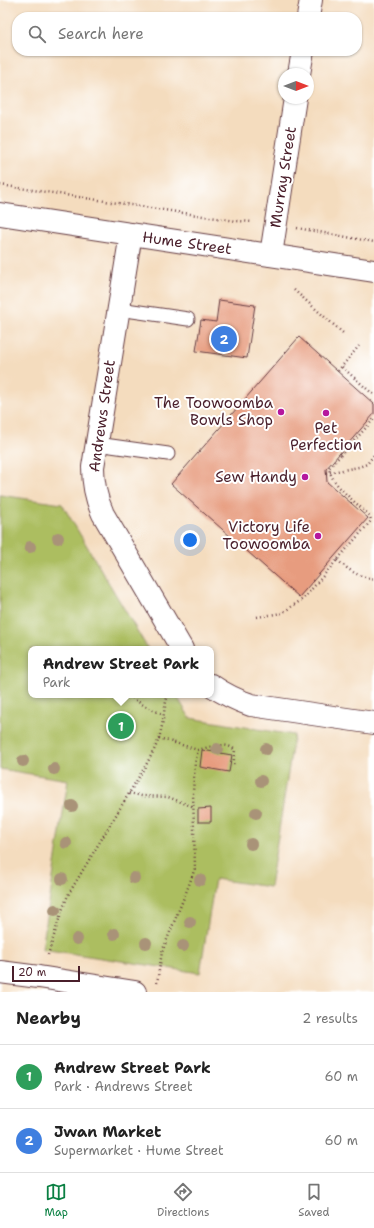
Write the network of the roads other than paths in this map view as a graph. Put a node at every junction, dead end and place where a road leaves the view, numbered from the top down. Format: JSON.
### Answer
{"nodes":[{"id":1,"x":311,"y":0,"type":"edge"},
{"id":2,"x":309,"y":12,"type":"edge"},
{"id":3,"x":301,"y":56,"type":"edge"},
{"id":4,"x":300,"y":68,"type":"edge"},
{"id":5,"x":294,"y":104,"type":"edge"},
{"id":6,"x":0,"y":214,"type":"edge"},
{"id":7,"x":131,"y":234,"type":"junction"},
{"id":8,"x":271,"y":255,"type":"junction"},
{"id":9,"x":374,"y":271,"type":"edge"},
{"id":10,"x":118,"y":309,"type":"junction"},
{"id":11,"x":188,"y":319,"type":"dead end"},
{"id":12,"x":97,"y":444,"type":"junction"},
{"id":13,"x":168,"y":454,"type":"dead end"},
{"id":14,"x":180,"y":646,"type":"edge"},
{"id":15,"x":214,"y":687,"type":"edge"},
{"id":16,"x":374,"y":723,"type":"edge"},
{"id":17,"x":0,"y":972,"type":"edge"},
{"id":18,"x":135,"y":992,"type":"edge"}],
"edges":[{"from":1,"to":2,"type":"street"},
{"from":3,"to":4,"type":"street"},
{"from":5,"to":8,"type":"street","name":"Murray Street"},
{"from":6,"to":7,"type":"street","name":"Hume Street"},
{"from":7,"to":8,"type":"street","name":"Hume Street"},
{"from":7,"to":10,"type":"street","name":"Andrews Street"},
{"from":8,"to":9,"type":"street","name":"Hume Street"},
{"from":10,"to":11,"type":"lane"},
{"from":10,"to":12,"type":"street","name":"Andrews Street"},
{"from":12,"to":13,"type":"lane"},
{"from":12,"to":14,"type":"street","name":"Andrews Street"},
{"from":15,"to":16,"type":"street"},
{"from":17,"to":18,"type":"street"}]}
